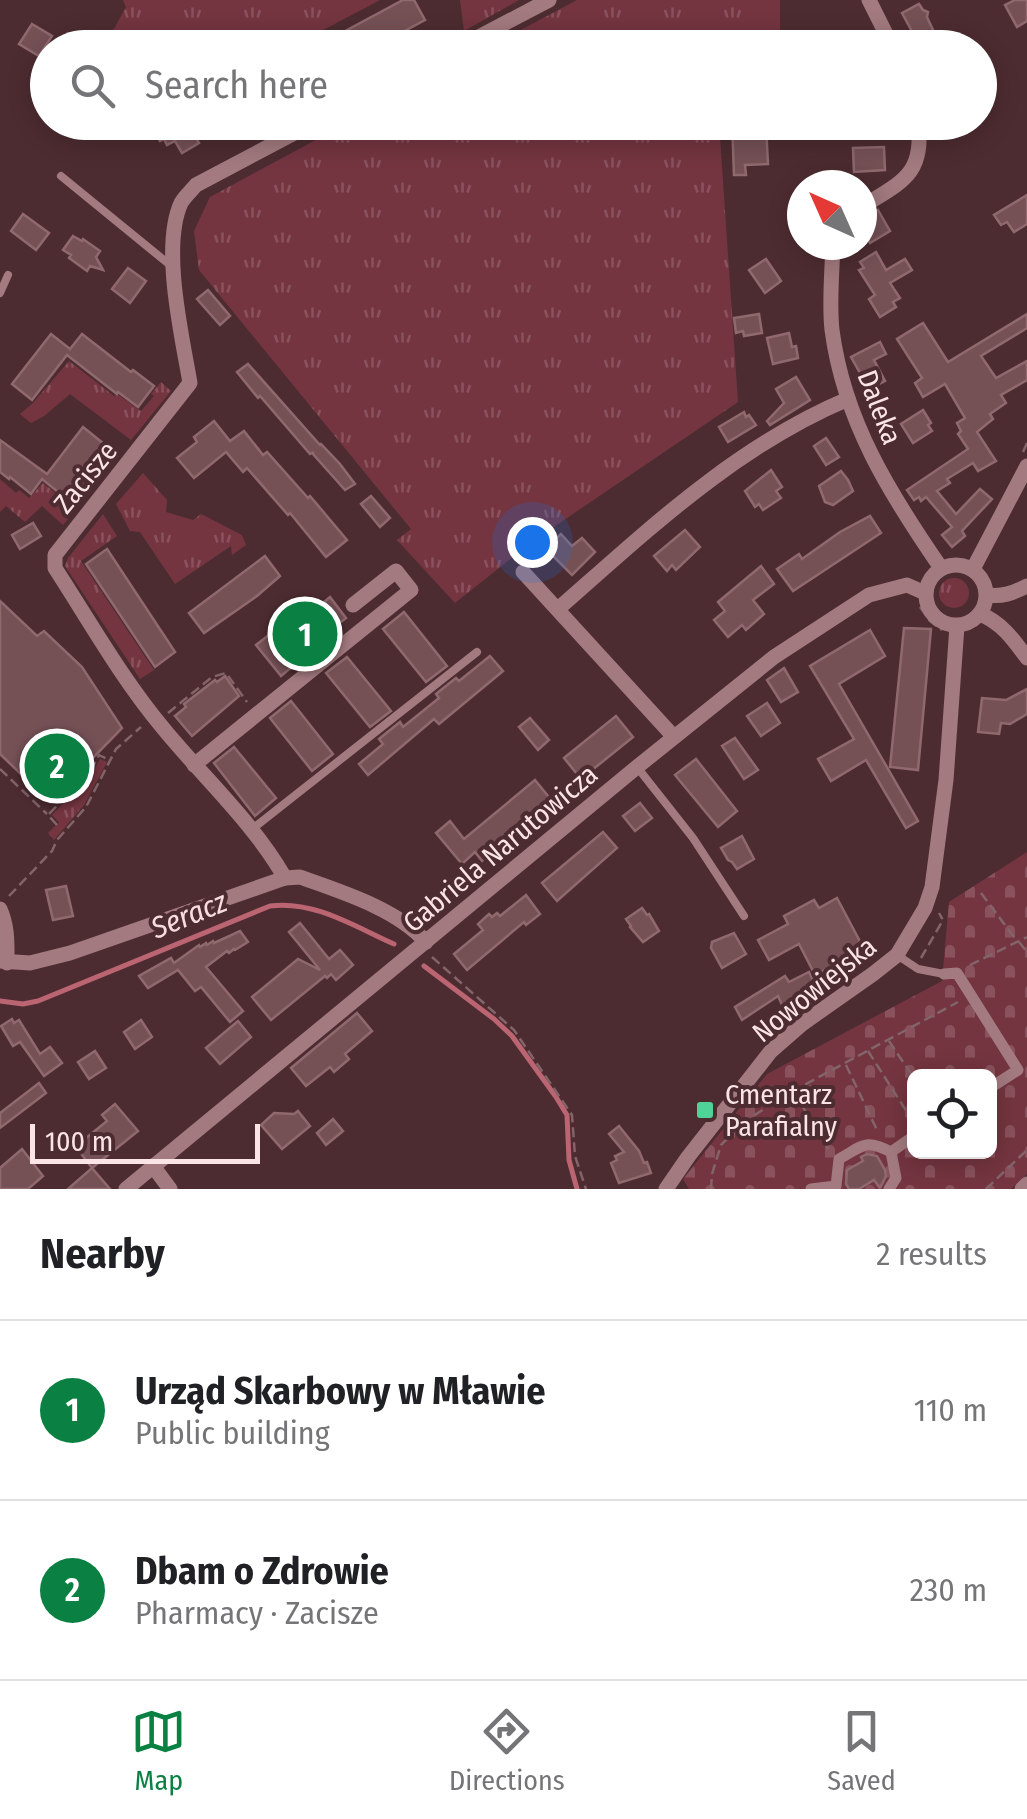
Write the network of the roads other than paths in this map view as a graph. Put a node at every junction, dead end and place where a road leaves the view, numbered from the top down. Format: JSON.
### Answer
{"nodes":[{"id":1,"x":549,"y":0,"type":"edge"},
{"id":2,"x":869,"y":0,"type":"edge"},
{"id":3,"x":492,"y":30,"type":"edge"},
{"id":4,"x":885,"y":30,"type":"edge"},
{"id":5,"x":281,"y":140,"type":"edge"},
{"id":6,"x":920,"y":140,"type":"edge"},
{"id":7,"x":61,"y":176,"type":"dead end"},
{"id":8,"x":877,"y":197,"type":"edge"},
{"id":9,"x":833,"y":260,"type":"edge"},
{"id":10,"x":173,"y":268,"type":"junction"},
{"id":11,"x":8,"y":275,"type":"dead end"},
{"id":12,"x":0,"y":293,"type":"edge"},
{"id":13,"x":848,"y":398,"type":"junction"},
{"id":14,"x":1027,"y":466,"type":"edge"},
{"id":15,"x":941,"y":568,"type":"junction"},
{"id":16,"x":973,"y":569,"type":"junction"},
{"id":17,"x":523,"y":572,"type":"dead end"},
{"id":18,"x":1027,"y":586,"type":"edge"},
{"id":19,"x":925,"y":592,"type":"junction"},
{"id":20,"x":987,"y":595,"type":"junction"},
{"id":21,"x":353,"y":604,"type":"dead end"},
{"id":22,"x":558,"y":609,"type":"junction"},
{"id":23,"x":980,"y":614,"type":"junction"},
{"id":24,"x":957,"y":626,"type":"junction"},
{"id":25,"x":477,"y":652,"type":"dead end"},
{"id":26,"x":1027,"y":658,"type":"edge"},
{"id":27,"x":674,"y":737,"type":"junction"},
{"id":28,"x":194,"y":764,"type":"junction"},
{"id":29,"x":636,"y":767,"type":"junction"},
{"id":30,"x":251,"y":830,"type":"junction"},
{"id":31,"x":285,"y":878,"type":"junction"},
{"id":32,"x":2,"y":904,"type":"edge"},
{"id":33,"x":744,"y":916,"type":"dead end"},
{"id":34,"x":427,"y":947,"type":"junction"},
{"id":35,"x":897,"y":955,"type":"junction"},
{"id":36,"x":4,"y":962,"type":"edge"},
{"id":37,"x":950,"y":974,"type":"joint"},
{"id":38,"x":997,"y":1084,"type":"edge"},
{"id":39,"x":907,"y":1139,"type":"edge"},
{"id":40,"x":885,"y":1149,"type":"junction"},
{"id":41,"x":152,"y":1166,"type":"junction"},
{"id":42,"x":838,"y":1187,"type":"edge"},
{"id":43,"x":126,"y":1189,"type":"edge"},
{"id":44,"x":170,"y":1189,"type":"edge"},
{"id":45,"x":666,"y":1189,"type":"edge"},
{"id":46,"x":811,"y":1189,"type":"edge"},
{"id":47,"x":889,"y":1189,"type":"edge"}],
"edges":[{"from":1,"to":3,"type":"street"},
{"from":2,"to":4,"type":"street"},
{"from":5,"to":10,"type":"street","name":"Zacisze"},
{"from":6,"to":8,"type":"street"},
{"from":7,"to":10,"type":"lane"},
{"from":9,"to":13,"type":"street","name":"Daleka"},
{"from":10,"to":28,"type":"street","name":"Zacisze"},
{"from":11,"to":12,"type":"lane"},
{"from":13,"to":15,"type":"street","name":"Daleka"},
{"from":13,"to":22,"type":"street"},
{"from":14,"to":16,"type":"street"},
{"from":15,"to":16,"type":"street"},
{"from":15,"to":19,"type":"street"},
{"from":16,"to":20,"type":"street"},
{"from":17,"to":22,"type":"street"},
{"from":18,"to":20,"type":"street"},
{"from":19,"to":24,"type":"street"},
{"from":19,"to":27,"type":"street","name":"Gabriela Narutowicza"},
{"from":20,"to":23,"type":"street"},
{"from":21,"to":28,"type":"street"},
{"from":22,"to":27,"type":"street"},
{"from":23,"to":24,"type":"street"},
{"from":23,"to":26,"type":"street"},
{"from":24,"to":35,"type":"street","name":"Nowowiejska"},
{"from":25,"to":30,"type":"lane"},
{"from":27,"to":29,"type":"street","name":"Gabriela Narutowicza"},
{"from":28,"to":30,"type":"street","name":"Zacisze"},
{"from":29,"to":33,"type":"lane"},
{"from":29,"to":34,"type":"street","name":"Gabriela Narutowicza"},
{"from":30,"to":31,"type":"street","name":"Zacisze"},
{"from":31,"to":34,"type":"street"},
{"from":31,"to":36,"type":"street"},
{"from":32,"to":36,"type":"street"},
{"from":34,"to":41,"type":"street","name":"Gabriela Narutowicza"},
{"from":35,"to":37,"type":"lane"},
{"from":35,"to":45,"type":"street","name":"Nowowiejska"},
{"from":37,"to":38,"type":"street"},
{"from":39,"to":40,"type":"street"},
{"from":40,"to":42,"type":"street"},
{"from":40,"to":47,"type":"street"},
{"from":41,"to":43,"type":"street","name":"Gabriela Narutowicza"},
{"from":41,"to":44,"type":"street"},
{"from":42,"to":46,"type":"street"}]}
